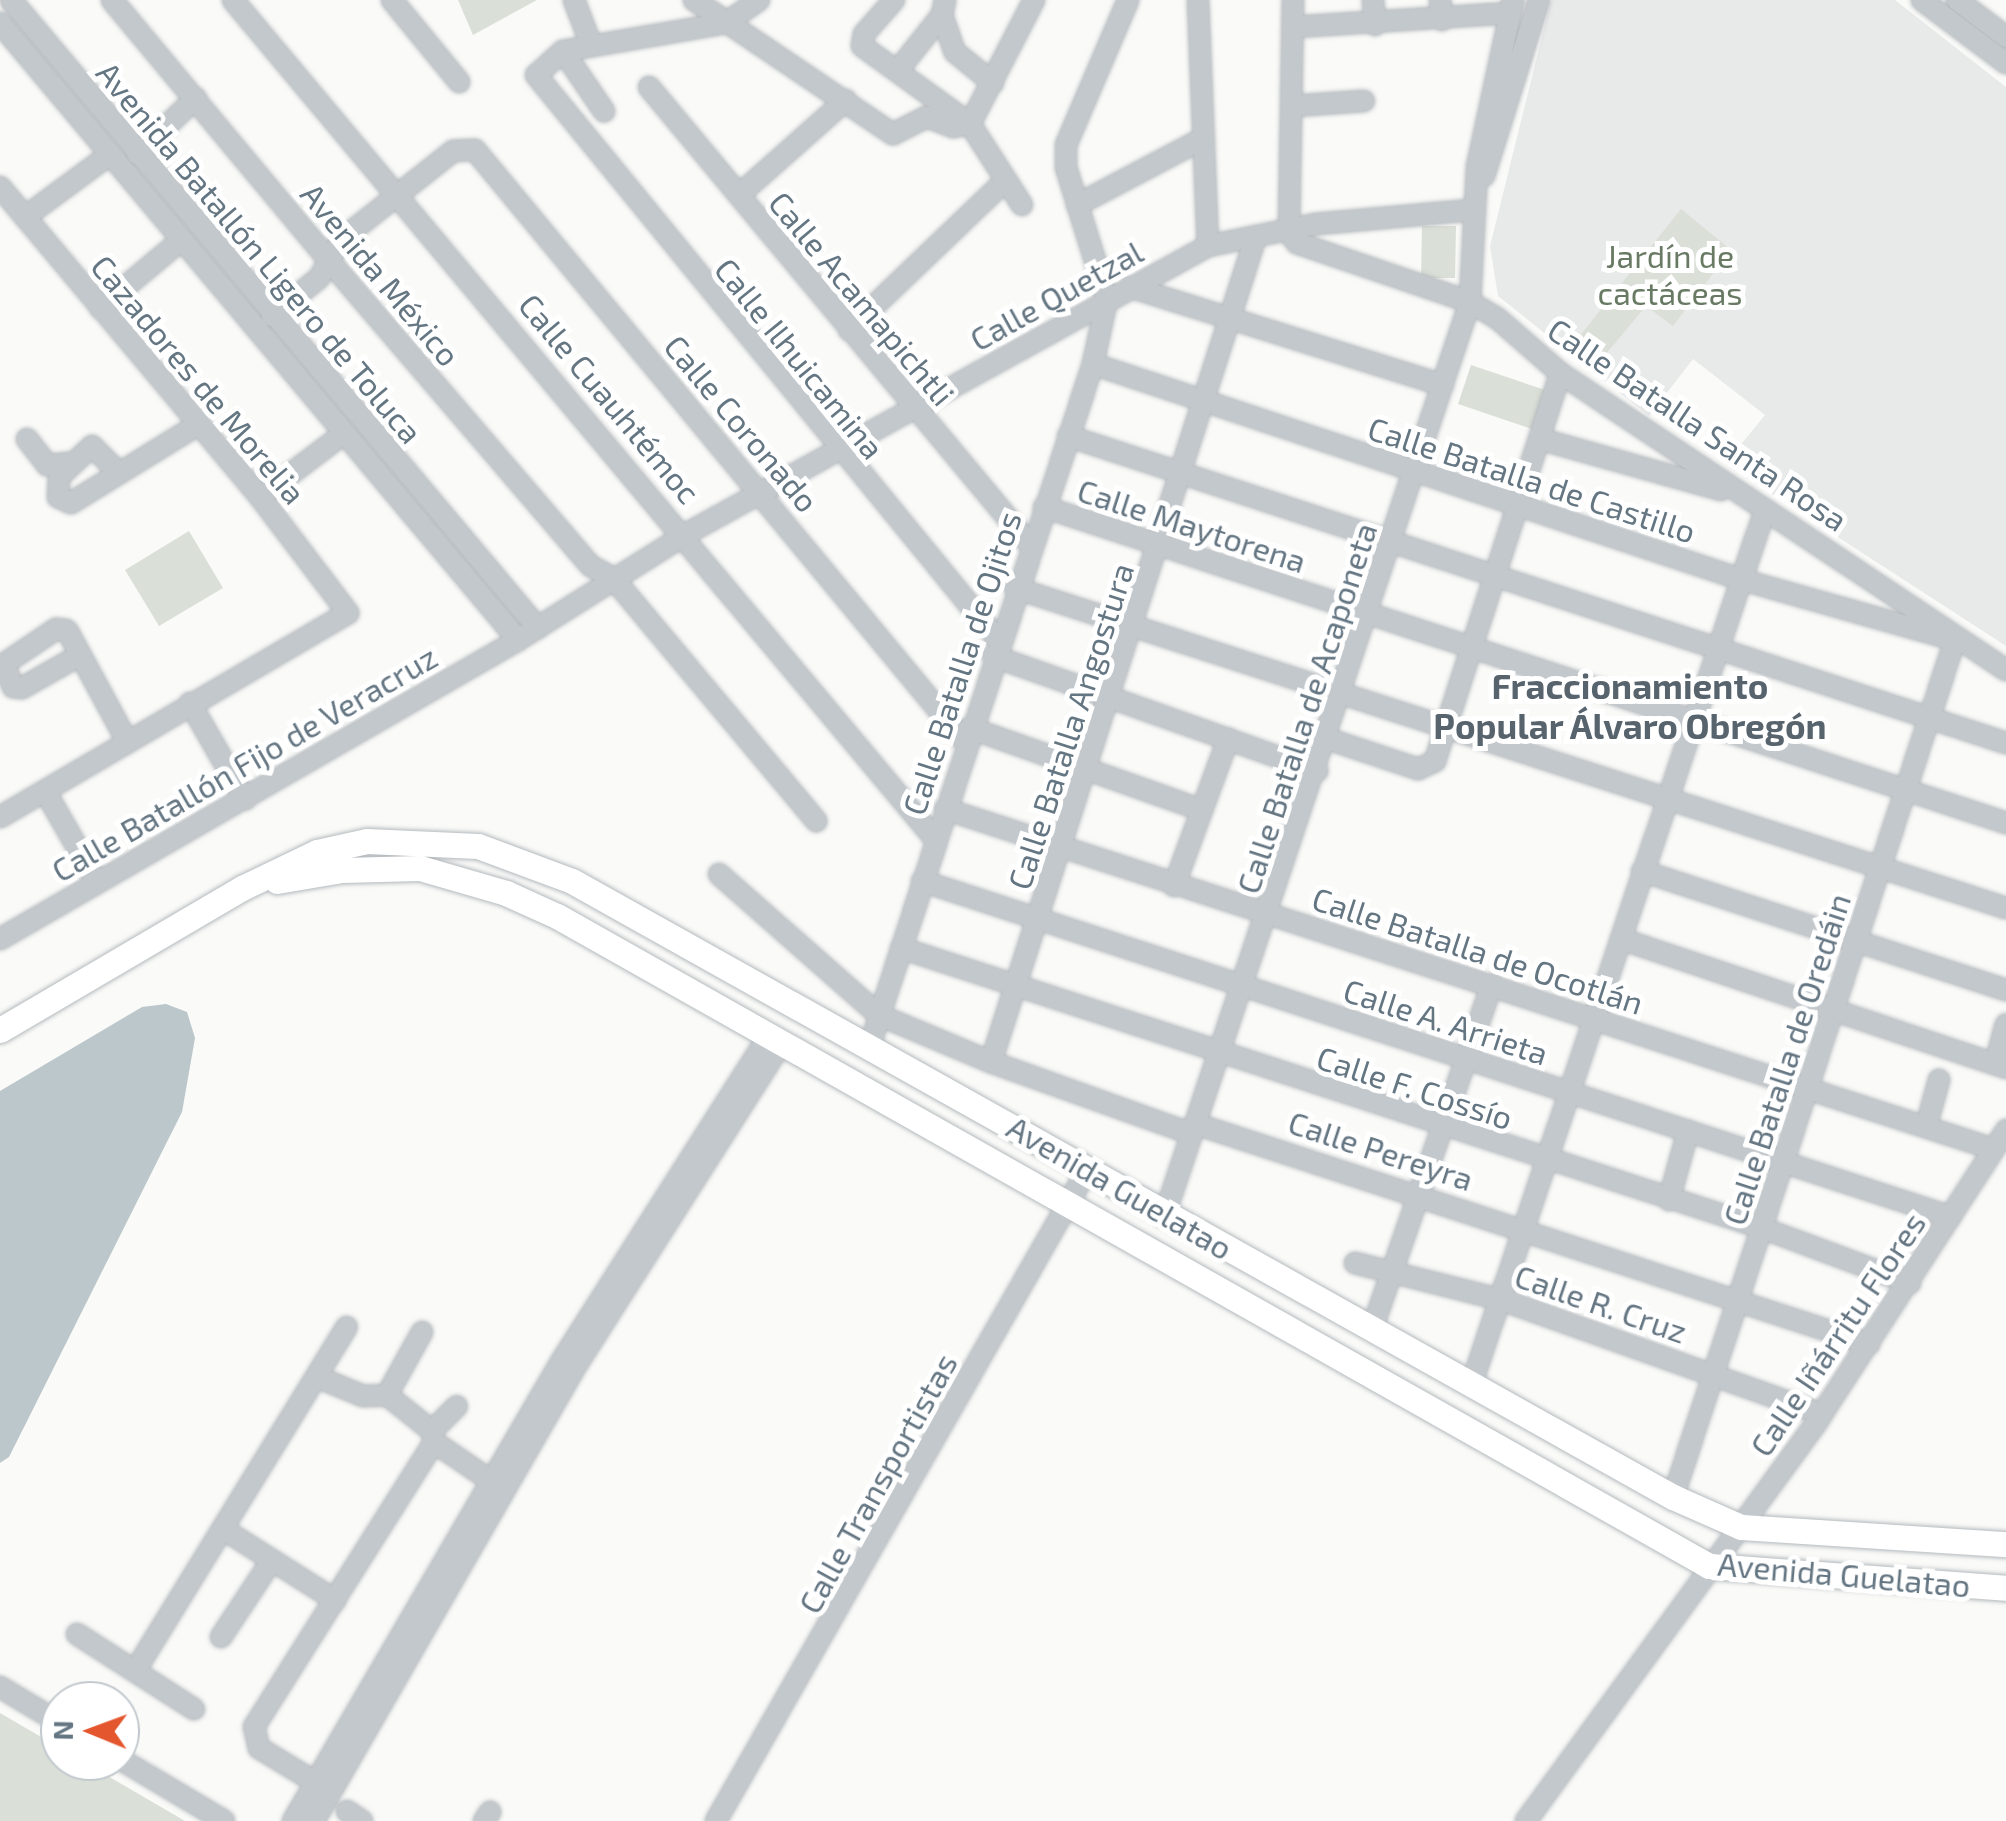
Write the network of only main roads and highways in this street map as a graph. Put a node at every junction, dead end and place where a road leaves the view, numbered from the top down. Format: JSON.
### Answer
{"nodes":[{"id":1,"x":242,"y":888,"type":"junction"},
{"id":2,"x":0,"y":1030,"type":"edge"},
{"id":3,"x":2006,"y":1544,"type":"edge"},
{"id":4,"x":2006,"y":1588,"type":"edge"}],
"edges":[{"from":1,"to":2,"type":"main road","name":"Avenida Guelatao"},
{"from":1,"to":3,"type":"main road","name":"Avenida Guelatao"},
{"from":1,"to":4,"type":"main road","name":"Avenida Guelatao"}]}
